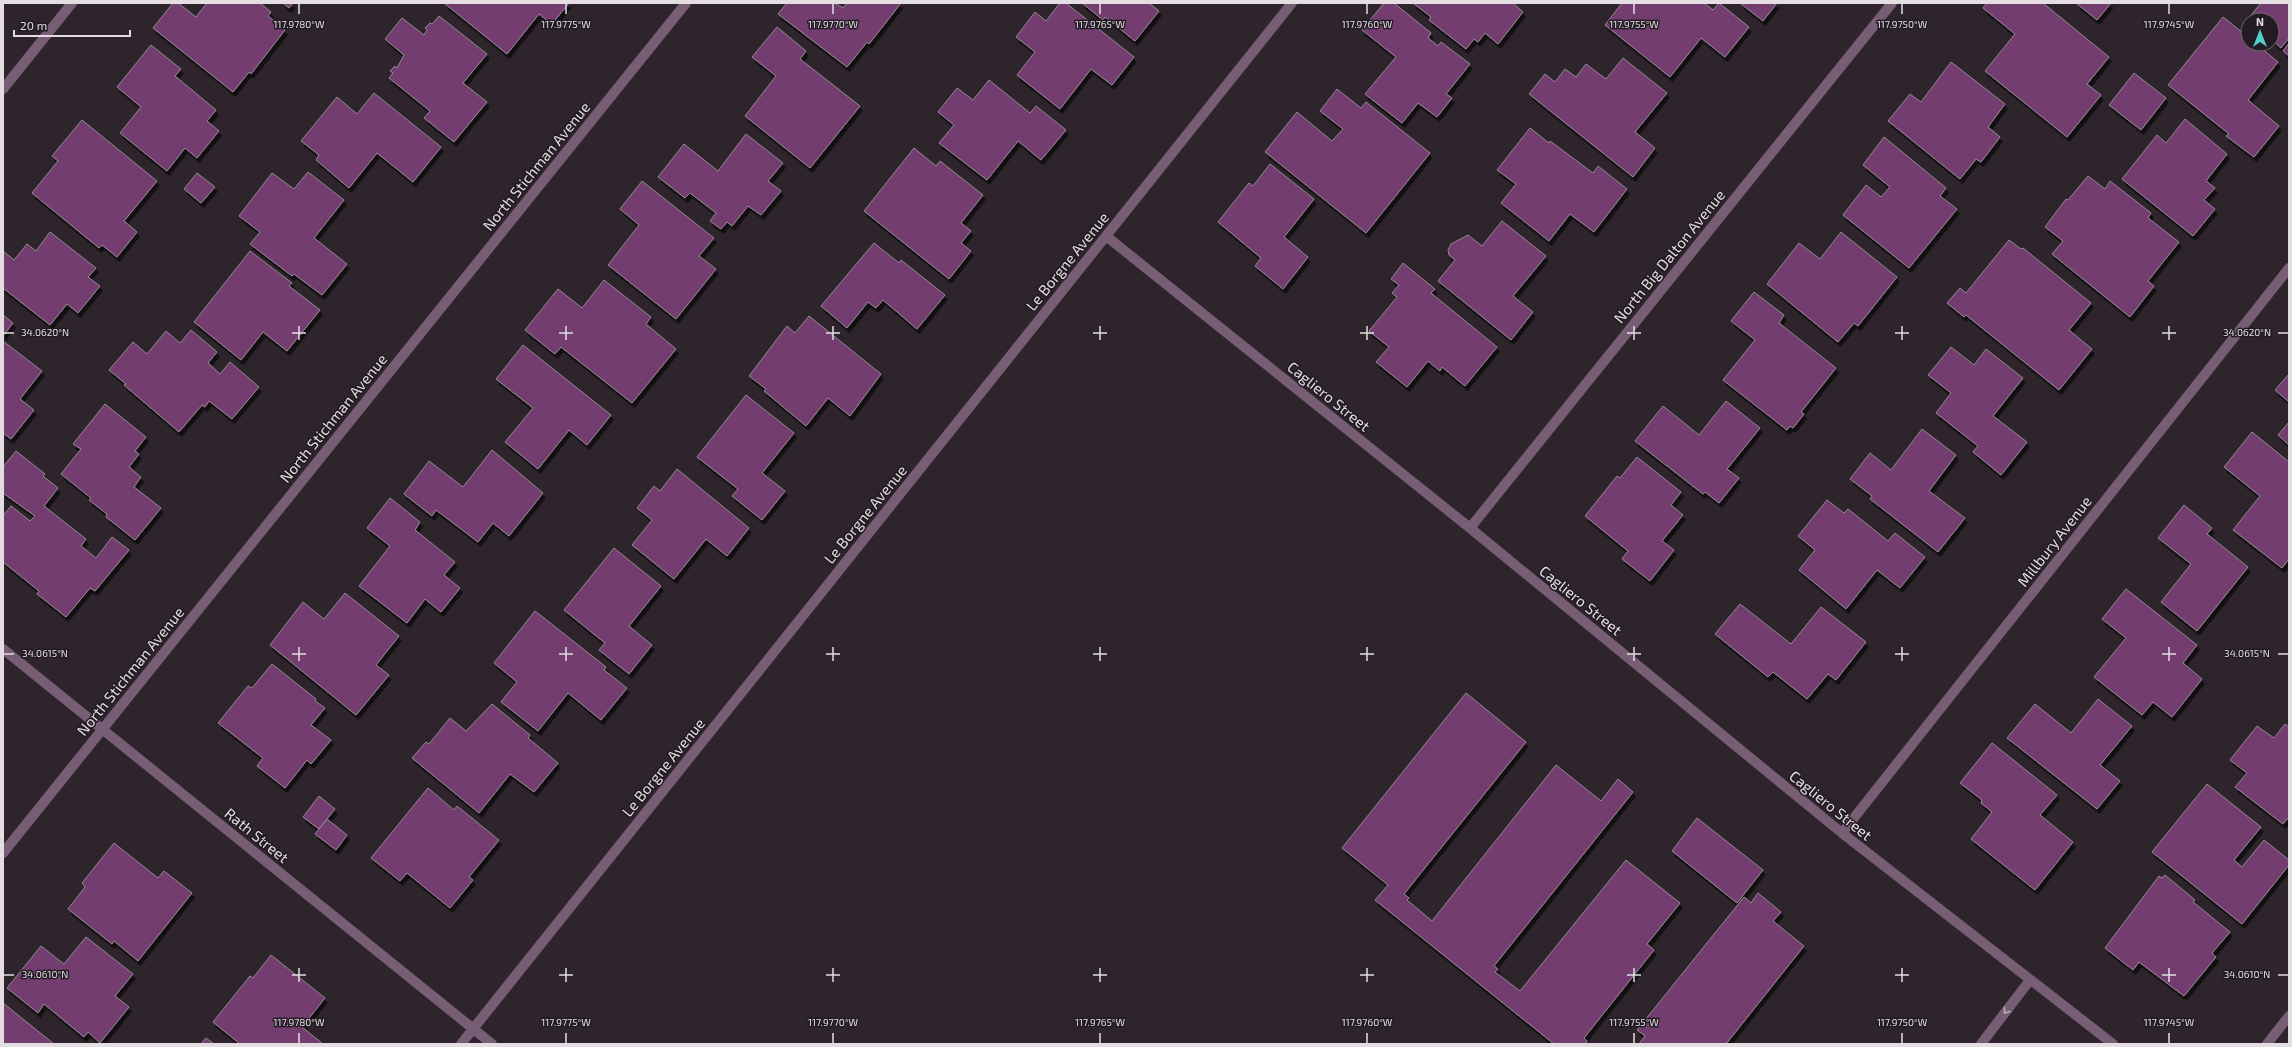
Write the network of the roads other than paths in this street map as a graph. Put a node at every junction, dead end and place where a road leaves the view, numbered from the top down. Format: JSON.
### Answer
{"nodes":[{"id":1,"x":72,"y":3,"type":"edge"},
{"id":2,"x":686,"y":3,"type":"edge"},
{"id":3,"x":1292,"y":3,"type":"edge"},
{"id":4,"x":1892,"y":3,"type":"edge"},
{"id":5,"x":3,"y":89,"type":"edge"},
{"id":6,"x":1106,"y":236,"type":"junction"},
{"id":7,"x":2289,"y":268,"type":"edge"},
{"id":8,"x":1470,"y":528,"type":"junction"},
{"id":9,"x":3,"y":649,"type":"edge"},
{"id":10,"x":102,"y":729,"type":"junction"},
{"id":11,"x":1842,"y":833,"type":"junction"},
{"id":12,"x":3,"y":853,"type":"edge"},
{"id":13,"x":2030,"y":980,"type":"junction"},
{"id":14,"x":2289,"y":1016,"type":"edge"},
{"id":15,"x":473,"y":1029,"type":"junction"},
{"id":16,"x":461,"y":1044,"type":"edge"},
{"id":17,"x":492,"y":1044,"type":"edge"},
{"id":18,"x":1981,"y":1044,"type":"edge"},
{"id":19,"x":2113,"y":1044,"type":"edge"},
{"id":20,"x":2267,"y":1044,"type":"edge"}],
"edges":[{"from":1,"to":5,"type":"street"},
{"from":2,"to":10,"type":"street","name":"North Stichman Avenue"},
{"from":3,"to":6,"type":"street","name":"Le Borgne Avenue"},
{"from":4,"to":8,"type":"street","name":"North Big Dalton Avenue"},
{"from":6,"to":8,"type":"street","name":"Cagliero Street"},
{"from":6,"to":15,"type":"street","name":"Le Borgne Avenue"},
{"from":7,"to":11,"type":"street","name":"Millbury Avenue"},
{"from":8,"to":11,"type":"street","name":"Cagliero Street"},
{"from":9,"to":10,"type":"street","name":"Rath Street"},
{"from":10,"to":12,"type":"street","name":"North Stichman Avenue"},
{"from":10,"to":15,"type":"street","name":"Rath Street"},
{"from":11,"to":13,"type":"street","name":"Cagliero Street"},
{"from":13,"to":18,"type":"street","one_way":true},
{"from":13,"to":19,"type":"street","name":"Cagliero Street"},
{"from":14,"to":20,"type":"street"},
{"from":15,"to":16,"type":"street","name":"Le Borgne Avenue"},
{"from":15,"to":17,"type":"street","name":"Rath Street"}]}
